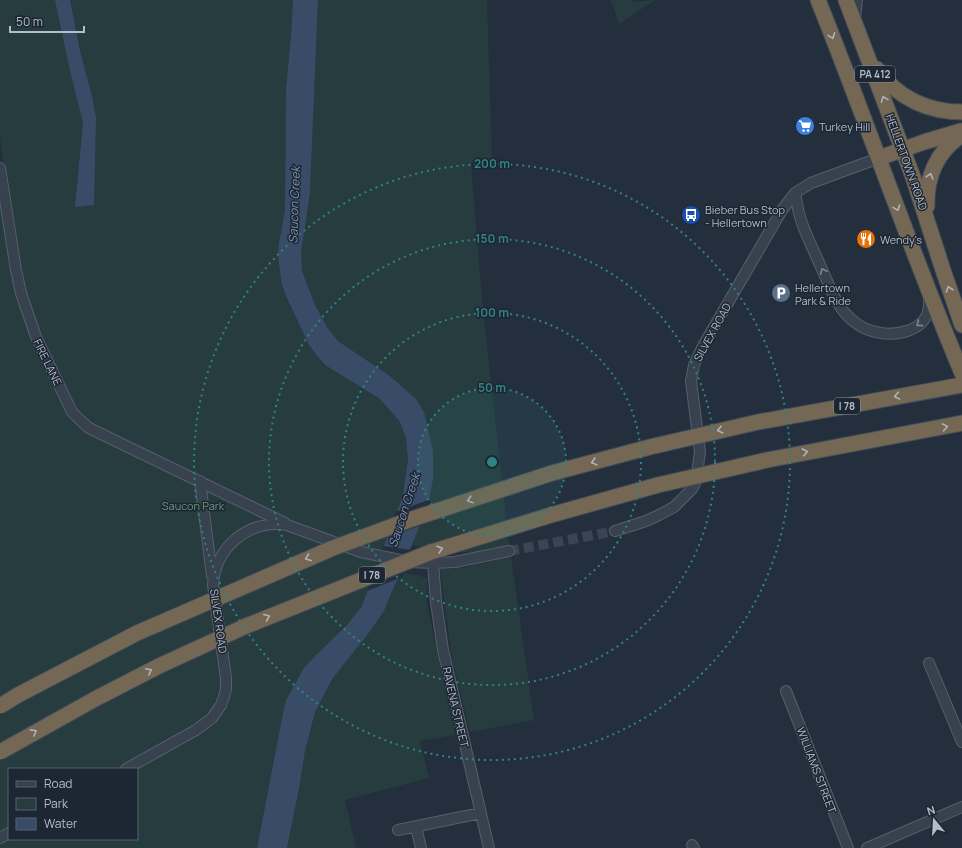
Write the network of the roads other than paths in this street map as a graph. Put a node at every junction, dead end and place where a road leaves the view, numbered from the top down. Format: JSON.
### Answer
{"nodes":[{"id":1,"x":818,"y":0,"type":"edge"},
{"id":2,"x":846,"y":0,"type":"edge"},
{"id":3,"x":857,"y":0,"type":"edge"},
{"id":4,"x":855,"y":21,"type":"junction"},
{"id":5,"x":867,"y":53,"type":"junction"},
{"id":6,"x":962,"y":112,"type":"edge"},
{"id":7,"x":962,"y":122,"type":"edge"},
{"id":8,"x":962,"y":131,"type":"edge"},
{"id":9,"x":962,"y":135,"type":"edge"},
{"id":10,"x":903,"y":149,"type":"junction"},
{"id":11,"x":878,"y":158,"type":"junction"},
{"id":12,"x":0,"y":168,"type":"edge"},
{"id":13,"x":795,"y":193,"type":"junction"},
{"id":14,"x":930,"y":229,"type":"junction"},
{"id":15,"x":922,"y":276,"type":"junction"},
{"id":16,"x":962,"y":326,"type":"edge"},
{"id":17,"x":962,"y":373,"type":"edge"},
{"id":18,"x":962,"y":383,"type":"edge"},
{"id":19,"x":962,"y":423,"type":"edge"},
{"id":20,"x":200,"y":481,"type":"junction"},
{"id":21,"x":294,"y":527,"type":"junction"},
{"id":22,"x":615,"y":531,"type":"tunnel mouth"},
{"id":23,"x":509,"y":551,"type":"tunnel mouth"},
{"id":24,"x":433,"y":563,"type":"junction"},
{"id":25,"x":213,"y":585,"type":"junction"},
{"id":26,"x":929,"y":663,"type":"dead end"},
{"id":27,"x":786,"y":691,"type":"dead end"},
{"id":28,"x":0,"y":706,"type":"edge"},
{"id":29,"x":962,"y":742,"type":"edge"},
{"id":30,"x":0,"y":752,"type":"edge"},
{"id":31,"x":128,"y":768,"type":"edge"},
{"id":32,"x":962,"y":807,"type":"edge"},
{"id":33,"x":481,"y":813,"type":"junction"},
{"id":34,"x":416,"y":827,"type":"junction"},
{"id":35,"x":398,"y":830,"type":"dead end"},
{"id":36,"x":421,"y":848,"type":"edge"},
{"id":37,"x":489,"y":848,"type":"edge"},
{"id":38,"x":848,"y":848,"type":"edge"},
{"id":39,"x":867,"y":848,"type":"edge"}],
"edges":[{"from":1,"to":11,"type":"highway","number":"PA 412","one_way":true},
{"from":2,"to":4,"type":"highway","name":"HELLERTOWN ROAD","number":"PA 412"},
{"from":3,"to":4,"type":"street"},
{"from":4,"to":5,"type":"highway","name":"HELLERTOWN ROAD","number":"PA 412"},
{"from":5,"to":6,"type":"highway"},
{"from":10,"to":5,"type":"highway","name":"HELLERTOWN ROAD","number":"PA 412","one_way":true},
{"from":7,"to":10,"type":"highway"},
{"from":8,"to":10,"type":"highway"},
{"from":14,"to":9,"type":"highway","one_way":true},
{"from":10,"to":11,"type":"highway"},
{"from":10,"to":14,"type":"highway","name":"HELLERTOWN ROAD","number":"PA 412"},
{"from":11,"to":13,"type":"street","name":"SILVEX ROAD"},
{"from":11,"to":15,"type":"highway","number":"PA 412","one_way":true},
{"from":12,"to":20,"type":"street","name":"FIRE LANE"},
{"from":15,"to":13,"type":"street","one_way":true},
{"from":13,"to":22,"type":"street","name":"SILVEX ROAD"},
{"from":16,"to":14,"type":"highway","name":"HELLERTOWN ROAD","number":"PA 412","one_way":true},
{"from":15,"to":17,"type":"highway","number":"PA 412"},
{"from":18,"to":28,"type":"highway","number":"I 78","one_way":true,"bridge":true},
{"from":30,"to":19,"type":"highway","number":"I 78","one_way":true,"bridge":true},
{"from":20,"to":21,"type":"street","name":"FIRE LANE"},
{"from":20,"to":25,"type":"street"},
{"from":21,"to":24,"type":"street","name":"SILVEX ROAD"},
{"from":21,"to":25,"type":"street","name":"SILVEX ROAD"},
{"from":23,"to":24,"type":"street"},
{"from":24,"to":33,"type":"street","name":"RAVENA STREET"},
{"from":25,"to":31,"type":"street","name":"SILVEX ROAD"},
{"from":26,"to":29,"type":"street"},
{"from":27,"to":38,"type":"street","name":"WILLIAMS STREET"},
{"from":32,"to":39,"type":"street"},
{"from":33,"to":34,"type":"street"},
{"from":33,"to":37,"type":"street","name":"RAVENA STREET"},
{"from":34,"to":35,"type":"street"},
{"from":34,"to":36,"type":"street"}]}
